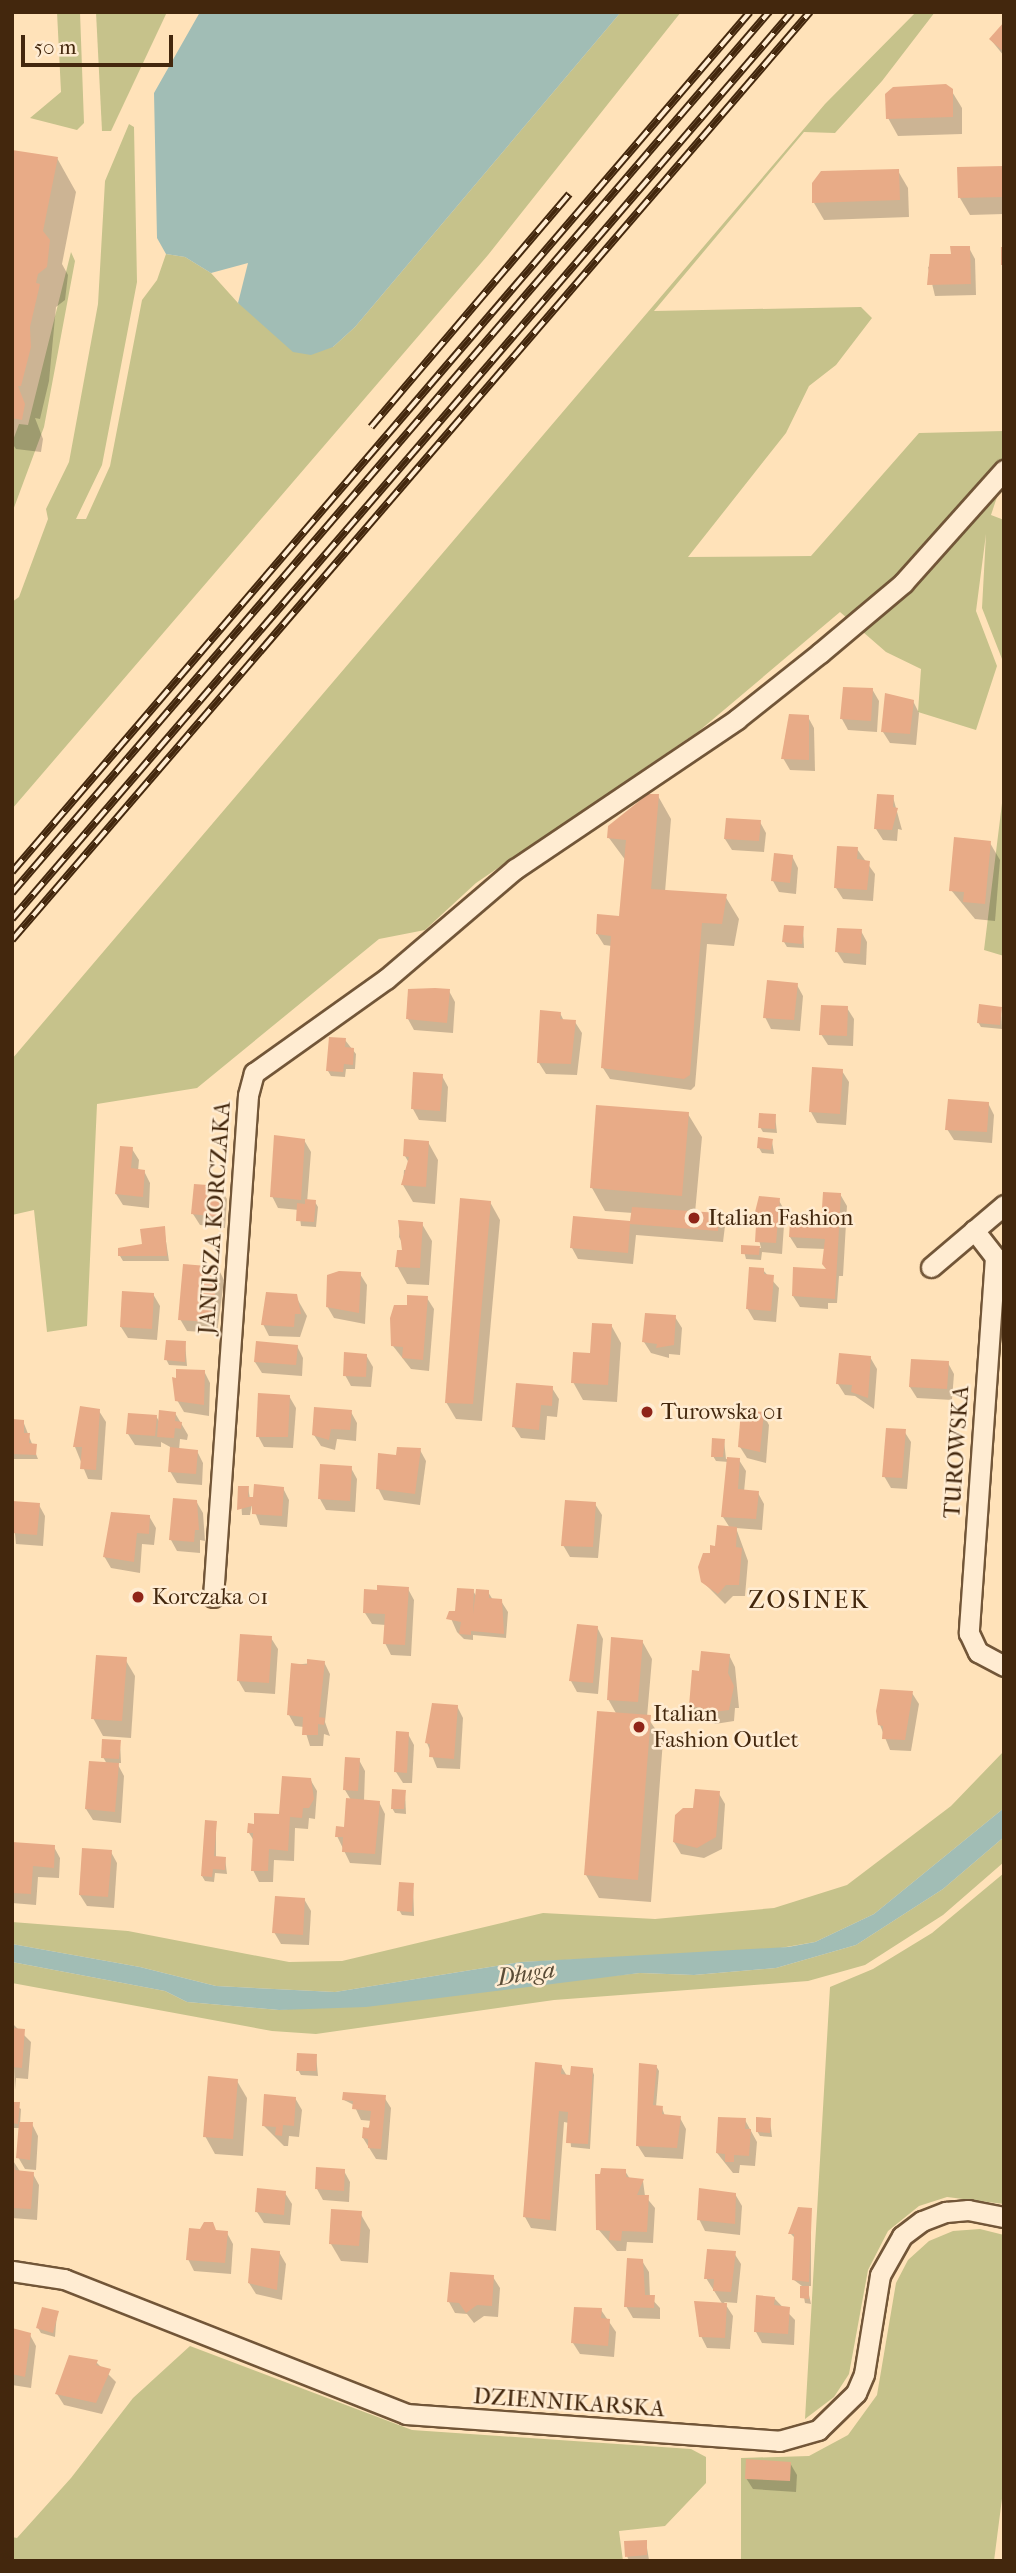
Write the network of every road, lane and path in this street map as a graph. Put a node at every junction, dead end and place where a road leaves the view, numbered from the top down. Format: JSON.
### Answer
{"nodes":[{"id":1,"x":1004,"y":470,"type":"edge"},
{"id":2,"x":1004,"y":1205,"type":"edge"},
{"id":3,"x":974,"y":1230,"type":"junction"},
{"id":4,"x":931,"y":1267,"type":"dead end"},
{"id":5,"x":213,"y":1597,"type":"dead end"},
{"id":6,"x":1004,"y":1666,"type":"edge"},
{"id":7,"x":1004,"y":2217,"type":"edge"},
{"id":8,"x":12,"y":2271,"type":"edge"}],
"edges":[{"from":1,"to":5,"type":"street","name":"JANUSZA KORCZAKA"},
{"from":2,"to":3,"type":"street"},
{"from":3,"to":4,"type":"street"},
{"from":3,"to":6,"type":"street","name":"TUROWSKA"},
{"from":7,"to":8,"type":"street","name":"DZIENNIKARSKA"}]}
